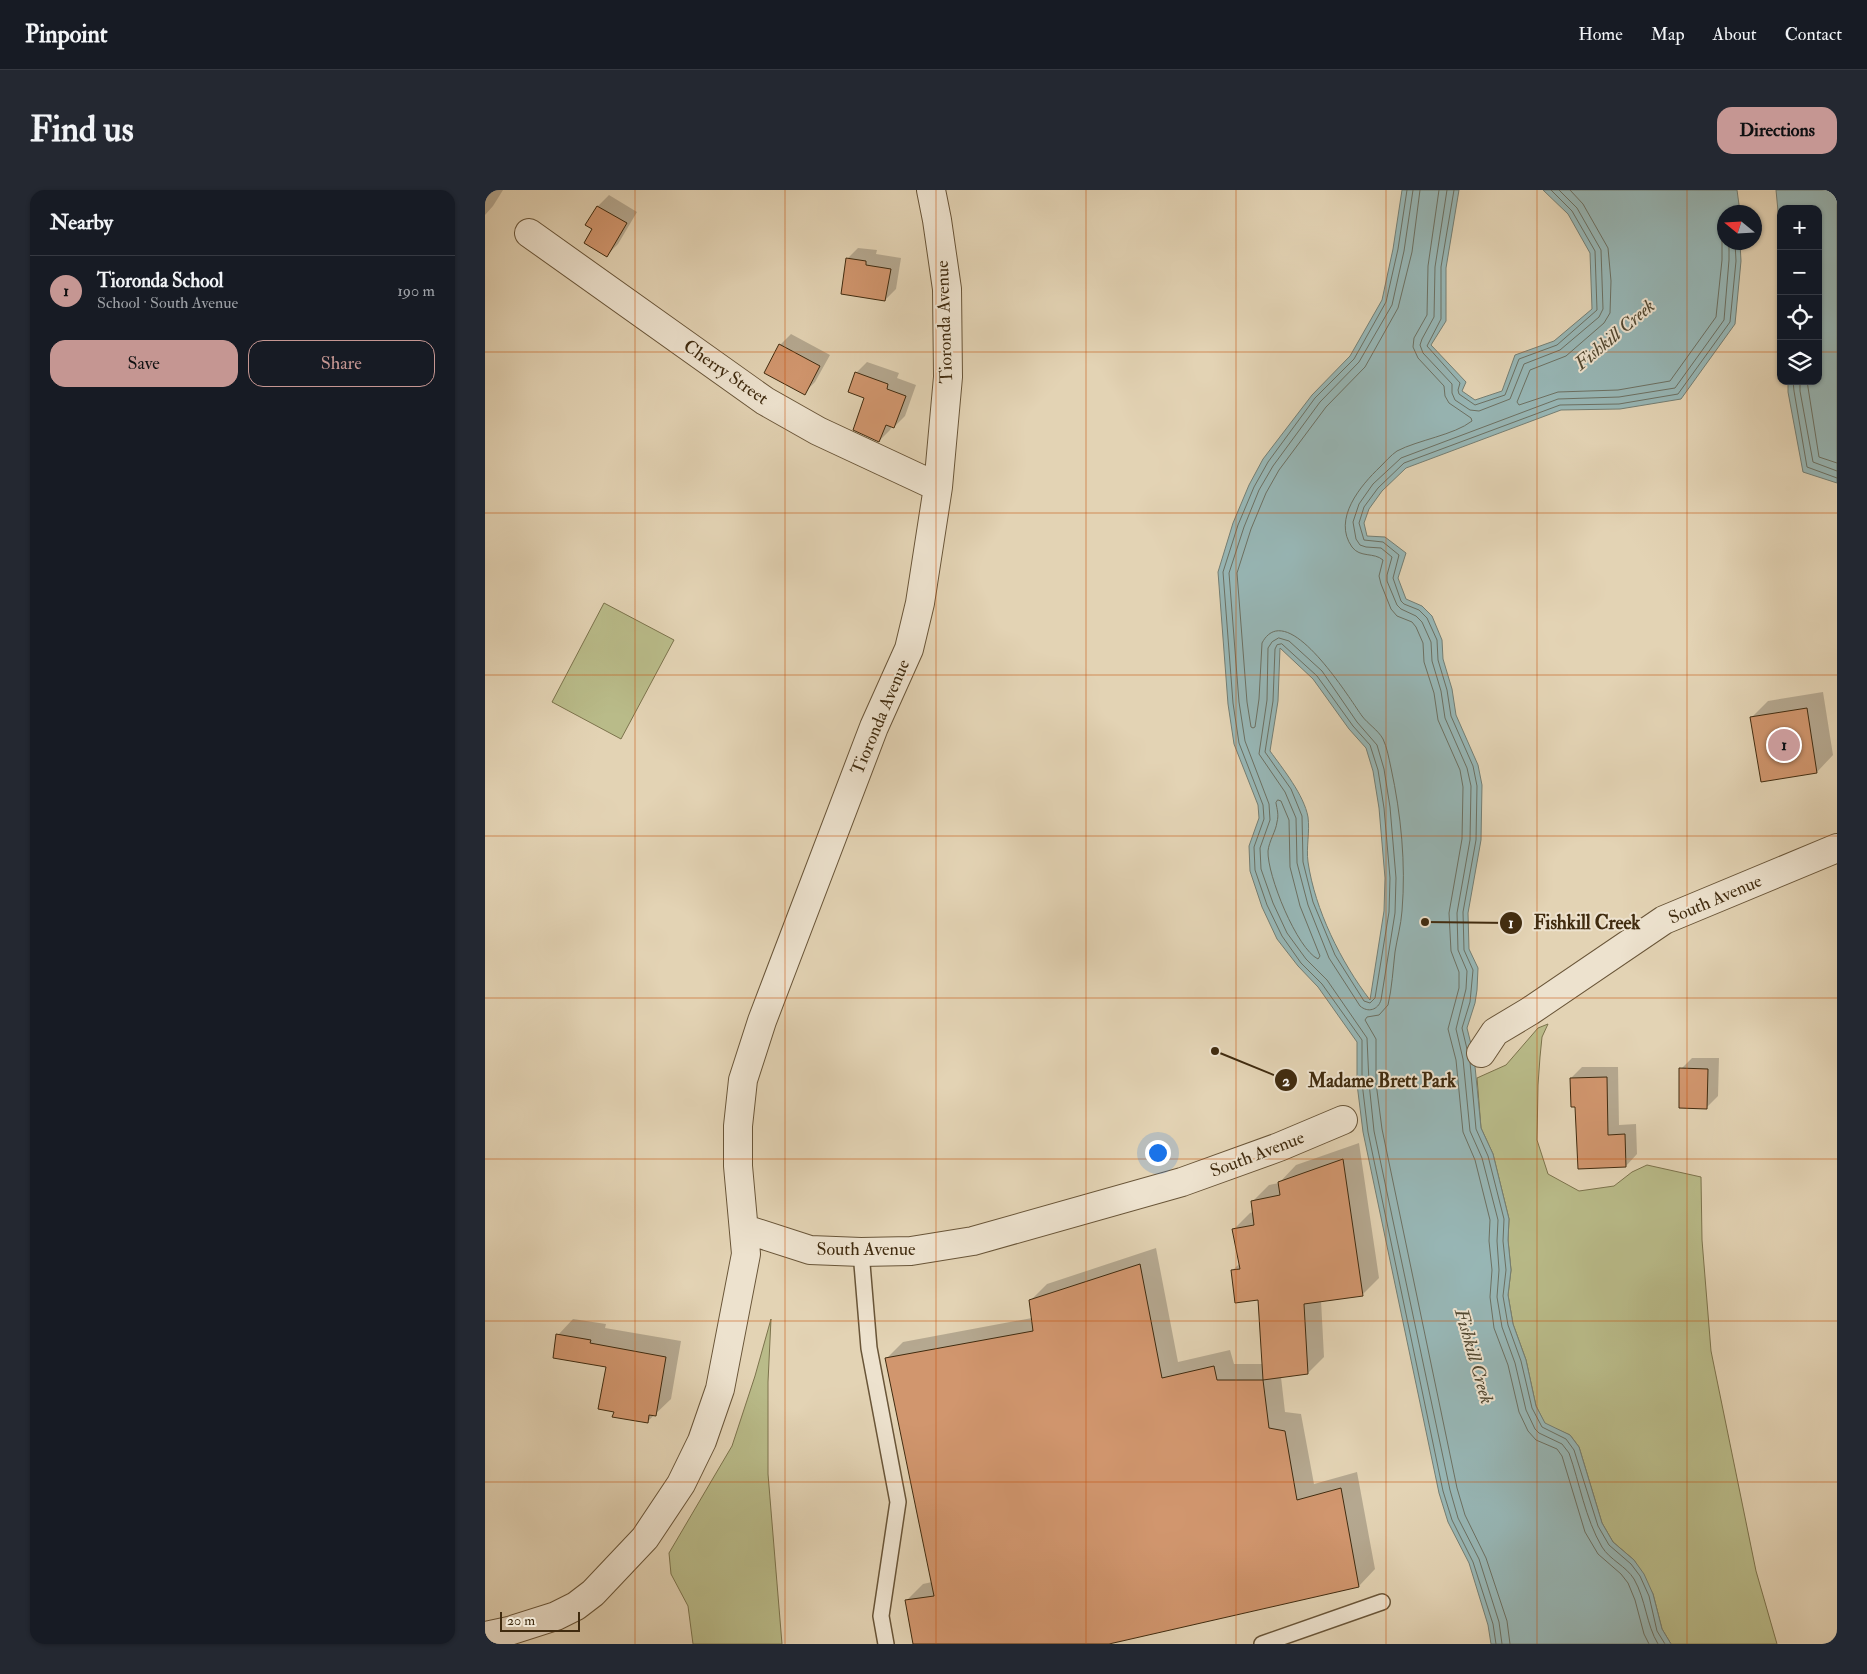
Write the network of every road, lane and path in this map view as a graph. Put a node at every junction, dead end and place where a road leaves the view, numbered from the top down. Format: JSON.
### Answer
{"nodes":[{"id":1,"x":931,"y":190,"type":"edge"},
{"id":2,"x":529,"y":233,"type":"dead end"},
{"id":3,"x":938,"y":487,"type":"junction"},
{"id":4,"x":1837,"y":848,"type":"edge"},
{"id":5,"x":1481,"y":1053,"type":"dead end"},
{"id":6,"x":1343,"y":1120,"type":"dead end"},
{"id":7,"x":745,"y":1229,"type":"junction"},
{"id":8,"x":861,"y":1252,"type":"junction"},
{"id":9,"x":1382,"y":1602,"type":"dead end"},
{"id":10,"x":485,"y":1636,"type":"edge"},
{"id":11,"x":886,"y":1644,"type":"edge"},
{"id":12,"x":1262,"y":1644,"type":"edge"}],
"edges":[{"from":1,"to":3,"type":"street","name":"Tioronda Avenue"},
{"from":2,"to":3,"type":"street","name":"Cherry Street"},
{"from":3,"to":7,"type":"street","name":"Tioronda Avenue"},
{"from":4,"to":5,"type":"street","name":"South Avenue"},
{"from":6,"to":8,"type":"street","name":"South Avenue"},
{"from":7,"to":8,"type":"street","name":"South Avenue"},
{"from":7,"to":10,"type":"street"},
{"from":8,"to":11,"type":"lane"},
{"from":9,"to":12,"type":"lane"}]}
